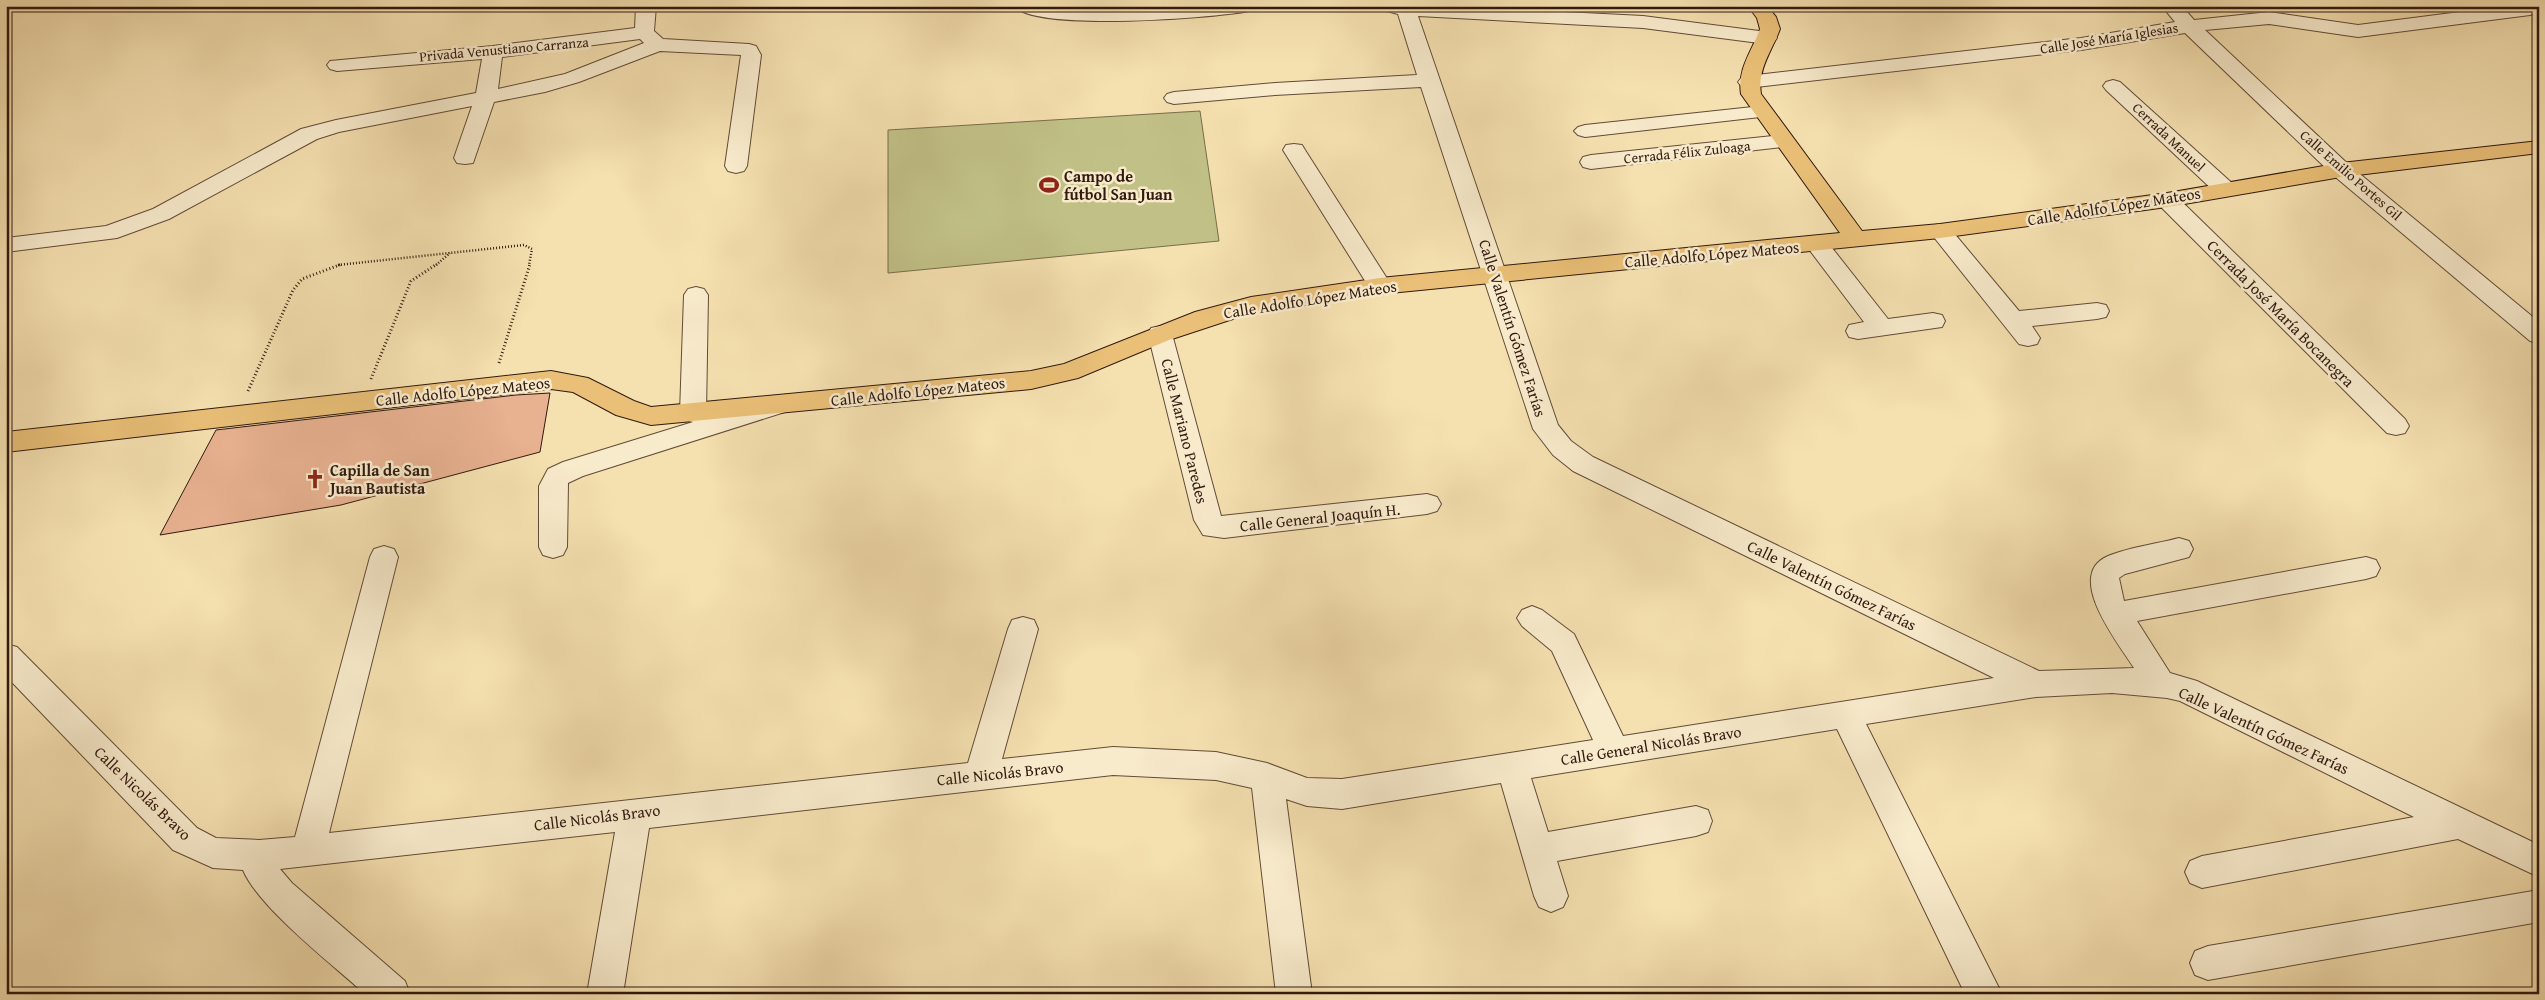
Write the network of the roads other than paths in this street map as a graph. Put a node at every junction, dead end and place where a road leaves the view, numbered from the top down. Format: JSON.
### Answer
{"nodes":[{"id":1,"x":646,"y":6,"type":"edge"},
{"id":2,"x":1024,"y":6,"type":"edge"},
{"id":3,"x":1247,"y":6,"type":"edge"},
{"id":4,"x":1757,"y":6,"type":"edge"},
{"id":5,"x":2171,"y":6,"type":"edge"},
{"id":6,"x":2422,"y":6,"type":"edge"},
{"id":7,"x":1398,"y":8,"type":"edge"},
{"id":8,"x":2532,"y":10,"type":"edge"},
{"id":9,"x":2466,"y":17,"type":"junction"},
{"id":10,"x":2189,"y":26,"type":"junction"},
{"id":11,"x":1767,"y":38,"type":"junction"},
{"id":12,"x":651,"y":39,"type":"junction"},
{"id":13,"x":493,"y":52,"type":"junction"},
{"id":14,"x":337,"y":64,"type":"dead end"},
{"id":15,"x":1429,"y":80,"type":"junction"},
{"id":16,"x":1748,"y":82,"type":"junction"},
{"id":17,"x":2113,"y":86,"type":"dead end"},
{"id":18,"x":485,"y":98,"type":"junction"},
{"id":19,"x":1174,"y":98,"type":"dead end"},
{"id":20,"x":1762,"y":112,"type":"junction"},
{"id":21,"x":1585,"y":131,"type":"dead end"},
{"id":22,"x":1783,"y":141,"type":"junction"},
{"id":23,"x":2539,"y":147,"type":"edge"},
{"id":24,"x":1294,"y":150,"type":"dead end"},
{"id":25,"x":465,"y":158,"type":"dead end"},
{"id":26,"x":1591,"y":162,"type":"dead end"},
{"id":27,"x":736,"y":166,"type":"dead end"},
{"id":28,"x":2341,"y":170,"type":"junction"},
{"id":29,"x":2225,"y":189,"type":"junction"},
{"id":30,"x":2167,"y":200,"type":"junction"},
{"id":31,"x":1940,"y":232,"type":"junction"},
{"id":32,"x":1856,"y":240,"type":"junction"},
{"id":33,"x":1817,"y":244,"type":"junction"},
{"id":34,"x":6,"y":245,"type":"edge"},
{"id":35,"x":1496,"y":274,"type":"junction"},
{"id":36,"x":1380,"y":286,"type":"junction"},
{"id":37,"x":696,"y":295,"type":"dead end"},
{"id":38,"x":2539,"y":309,"type":"edge"},
{"id":39,"x":2097,"y":311,"type":"dead end"},
{"id":40,"x":2513,"y":313,"type":"junction"},
{"id":41,"x":1934,"y":321,"type":"dead end"},
{"id":42,"x":1882,"y":328,"type":"junction"},
{"id":43,"x":1858,"y":331,"type":"dead end"},
{"id":44,"x":1160,"y":334,"type":"junction"},
{"id":45,"x":2539,"y":335,"type":"edge"},
{"id":46,"x":783,"y":404,"type":"junction"},
{"id":47,"x":693,"y":413,"type":"junction"},
{"id":48,"x":2396,"y":426,"type":"dead end"},
{"id":49,"x":6,"y":442,"type":"edge"},
{"id":50,"x":1427,"y":504,"type":"dead end"},
{"id":51,"x":1213,"y":527,"type":"joint"},
{"id":52,"x":554,"y":547,"type":"dead end"},
{"id":53,"x":2178,"y":549,"type":"dead end"},
{"id":54,"x":384,"y":556,"type":"dead end"},
{"id":55,"x":2366,"y":568,"type":"dead end"},
{"id":56,"x":2118,"y":617,"type":"junction"},
{"id":57,"x":1532,"y":618,"type":"dead end"},
{"id":58,"x":1024,"y":628,"type":"dead end"},
{"id":59,"x":6,"y":656,"type":"edge"},
{"id":60,"x":2159,"y":682,"type":"junction"},
{"id":61,"x":2036,"y":684,"type":"junction"},
{"id":62,"x":1846,"y":715,"type":"junction"},
{"id":63,"x":1614,"y":751,"type":"junction"},
{"id":64,"x":1512,"y":767,"type":"junction"},
{"id":65,"x":981,"y":775,"type":"junction"},
{"id":66,"x":1267,"y":777,"type":"junction"},
{"id":67,"x":635,"y":813,"type":"junction"},
{"id":68,"x":1696,"y":820,"type":"dead end"},
{"id":69,"x":2458,"y":824,"type":"junction"},
{"id":70,"x":1537,"y":849,"type":"junction"},
{"id":71,"x":308,"y":851,"type":"junction"},
{"id":72,"x":260,"y":855,"type":"junction"},
{"id":73,"x":2539,"y":862,"type":"edge"},
{"id":74,"x":2202,"y":872,"type":"dead end"},
{"id":75,"x":1551,"y":896,"type":"dead end"},
{"id":76,"x":2539,"y":906,"type":"edge"},
{"id":77,"x":2208,"y":963,"type":"dead end"},
{"id":78,"x":392,"y":994,"type":"edge"},
{"id":79,"x":605,"y":994,"type":"edge"},
{"id":80,"x":1294,"y":994,"type":"edge"},
{"id":81,"x":1984,"y":994,"type":"edge"}],
"edges":[{"from":1,"to":12,"type":"street"},
{"from":2,"to":3,"type":"street"},
{"from":4,"to":11,"type":"main road"},
{"from":5,"to":10,"type":"street","name":"Calle Emilio Portes Gil"},
{"from":6,"to":9,"type":"street"},
{"from":7,"to":11,"type":"street"},
{"from":7,"to":15,"type":"street","name":"Calle Valentín Gómez Farías"},
{"from":8,"to":9,"type":"street","name":"Calle José María Iglesias"},
{"from":9,"to":10,"type":"street","name":"Calle José María Iglesias"},
{"from":10,"to":16,"type":"street","name":"Calle José María Iglesias"},
{"from":10,"to":28,"type":"street","name":"Calle Emilio Portes Gil"},
{"from":11,"to":16,"type":"main road"},
{"from":12,"to":13,"type":"street","name":"Privada Venustiano Carranza"},
{"from":12,"to":18,"type":"street"},
{"from":12,"to":27,"type":"street"},
{"from":13,"to":14,"type":"street","name":"Privada Venustiano Carranza"},
{"from":13,"to":18,"type":"street"},
{"from":15,"to":19,"type":"street"},
{"from":15,"to":35,"type":"street","name":"Calle Valentín Gómez Farías"},
{"from":16,"to":20,"type":"main road"},
{"from":17,"to":29,"type":"street","name":"Cerrada Manuel"},
{"from":18,"to":25,"type":"street"},
{"from":18,"to":34,"type":"street"},
{"from":20,"to":21,"type":"street"},
{"from":20,"to":22,"type":"main road"},
{"from":22,"to":26,"type":"street","name":"Cerrada Félix Zuloaga"},
{"from":22,"to":32,"type":"main road"},
{"from":23,"to":28,"type":"main road","name":"Calle Adolfo López Mateos"},
{"from":24,"to":36,"type":"street"},
{"from":28,"to":29,"type":"main road","name":"Calle Adolfo López Mateos"},
{"from":28,"to":40,"type":"street","name":"Calle Emilio Portes Gil"},
{"from":29,"to":30,"type":"main road","name":"Calle Adolfo López Mateos"},
{"from":30,"to":31,"type":"main road","name":"Calle Adolfo López Mateos"},
{"from":30,"to":48,"type":"street","name":"Cerrada José María Bocanegra"},
{"from":31,"to":32,"type":"main road","name":"Calle Adolfo López Mateos"},
{"from":31,"to":39,"type":"street"},
{"from":32,"to":33,"type":"main road","name":"Calle Adolfo López Mateos"},
{"from":33,"to":35,"type":"main road","name":"Calle Adolfo López Mateos"},
{"from":33,"to":42,"type":"street"},
{"from":35,"to":36,"type":"main road","name":"Calle Adolfo López Mateos"},
{"from":35,"to":61,"type":"street","name":"Calle Valentín Gómez Farías"},
{"from":36,"to":44,"type":"main road","name":"Calle Adolfo López Mateos"},
{"from":37,"to":47,"type":"street"},
{"from":38,"to":40,"type":"street"},
{"from":40,"to":45,"type":"street","name":"Calle Emilio Portes Gil"},
{"from":41,"to":42,"type":"street"},
{"from":42,"to":43,"type":"street"},
{"from":44,"to":46,"type":"main road","name":"Calle Adolfo López Mateos"},
{"from":44,"to":51,"type":"street","name":"Calle Mariano Paredes"},
{"from":46,"to":47,"type":"main road","name":"Calle Adolfo López Mateos"},
{"from":46,"to":52,"type":"street"},
{"from":47,"to":49,"type":"main road","name":"Calle Adolfo López Mateos"},
{"from":50,"to":51,"type":"street","name":"Calle General Joaquín H."},
{"from":53,"to":56,"type":"street"},
{"from":54,"to":71,"type":"street"},
{"from":55,"to":56,"type":"street"},
{"from":56,"to":60,"type":"street"},
{"from":57,"to":63,"type":"street"},
{"from":58,"to":65,"type":"street"},
{"from":59,"to":72,"type":"street","name":"Calle Nicolás Bravo"},
{"from":60,"to":61,"type":"street","name":"Calle Valentín Gómez Farías"},
{"from":60,"to":69,"type":"street","name":"Calle Valentín Gómez Farías"},
{"from":61,"to":62,"type":"street","name":"Calle General Nicolás Bravo"},
{"from":62,"to":63,"type":"street","name":"Calle General Nicolás Bravo"},
{"from":62,"to":81,"type":"street"},
{"from":63,"to":64,"type":"street","name":"Calle General Nicolás Bravo"},
{"from":64,"to":66,"type":"street","name":"Calle General Nicolás Bravo"},
{"from":64,"to":70,"type":"street"},
{"from":65,"to":66,"type":"street","name":"Calle Nicolás Bravo"},
{"from":65,"to":67,"type":"street","name":"Calle Nicolás Bravo"},
{"from":66,"to":80,"type":"street"},
{"from":67,"to":71,"type":"street","name":"Calle Nicolás Bravo"},
{"from":67,"to":79,"type":"street"},
{"from":68,"to":70,"type":"street"},
{"from":69,"to":73,"type":"street","name":"Calle Valentín Gómez Farías"},
{"from":69,"to":74,"type":"street"},
{"from":70,"to":75,"type":"street"},
{"from":71,"to":72,"type":"street","name":"Calle Nicolás Bravo"},
{"from":72,"to":78,"type":"street"},
{"from":76,"to":77,"type":"street"}]}
